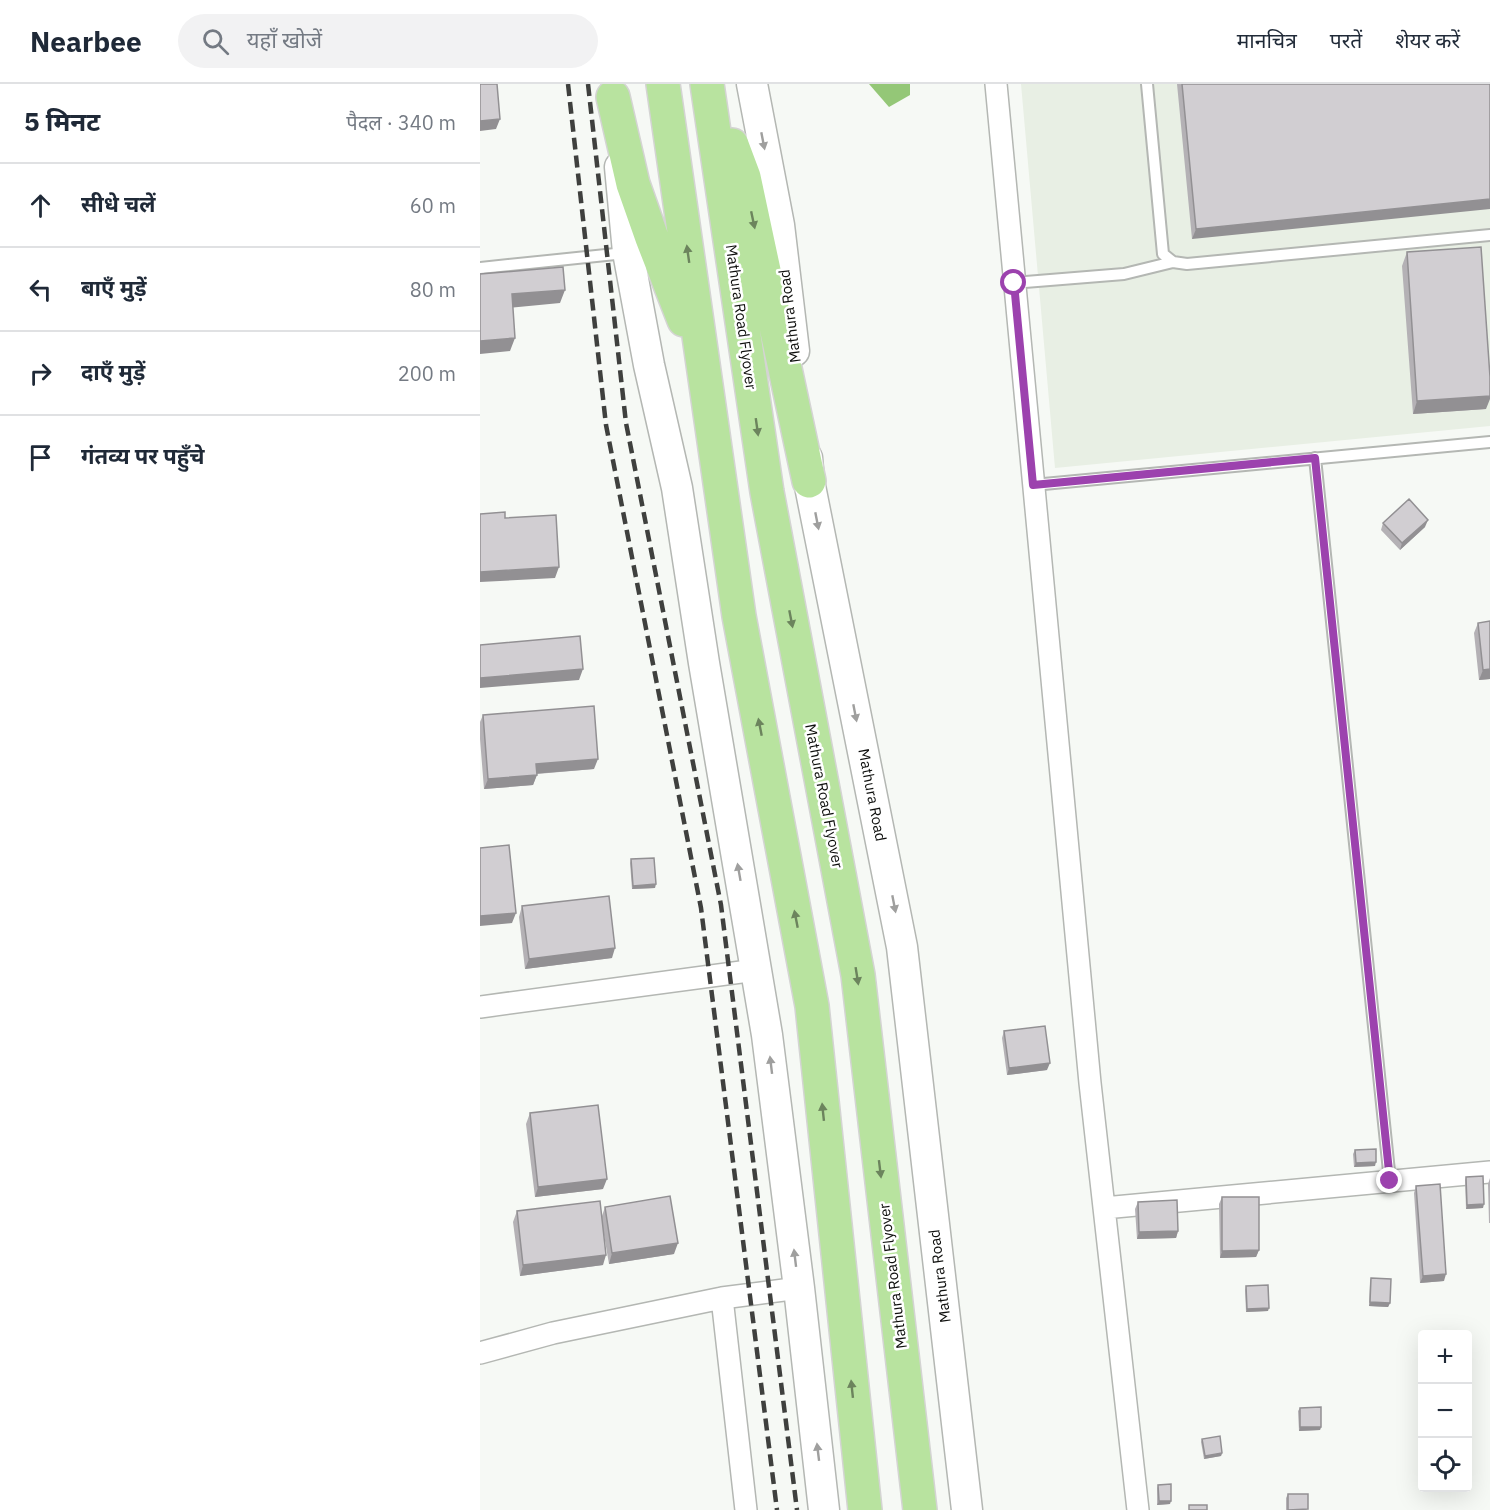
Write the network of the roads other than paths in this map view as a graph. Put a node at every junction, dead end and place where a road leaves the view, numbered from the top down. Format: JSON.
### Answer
{"nodes":[{"id":1,"x":663,"y":84,"type":"edge"},
{"id":2,"x":709,"y":84,"type":"edge"},
{"id":3,"x":752,"y":84,"type":"edge"},
{"id":4,"x":996,"y":84,"type":"edge"},
{"id":5,"x":1147,"y":84,"type":"edge"},
{"id":6,"x":612,"y":91,"type":"edge"},
{"id":7,"x":1490,"y":235,"type":"edge"},
{"id":8,"x":628,"y":252,"type":"junction"},
{"id":9,"x":1173,"y":261,"type":"junction"},
{"id":10,"x":480,"y":268,"type":"edge"},
{"id":11,"x":1014,"y":283,"type":"junction"},
{"id":12,"x":705,"y":375,"type":"junction"},
{"id":13,"x":1490,"y":442,"type":"edge"},
{"id":14,"x":1315,"y":458,"type":"junction"},
{"id":15,"x":809,"y":481,"type":"junction"},
{"id":16,"x":1033,"y":485,"type":"junction"},
{"id":17,"x":756,"y":969,"type":"junction"},
{"id":18,"x":480,"y":1007,"type":"edge"},
{"id":19,"x":1490,"y":1172,"type":"edge"},
{"id":20,"x":1390,"y":1181,"type":"junction"},
{"id":21,"x":1104,"y":1208,"type":"junction"},
{"id":22,"x":799,"y":1288,"type":"junction"},
{"id":23,"x":722,"y":1298,"type":"junction"},
{"id":24,"x":480,"y":1353,"type":"edge"},
{"id":25,"x":746,"y":1510,"type":"edge"},
{"id":26,"x":824,"y":1510,"type":"edge"},
{"id":27,"x":865,"y":1510,"type":"edge"},
{"id":28,"x":920,"y":1510,"type":"edge"},
{"id":29,"x":967,"y":1510,"type":"edge"},
{"id":30,"x":1138,"y":1510,"type":"edge"}],
"edges":[{"from":12,"to":1,"type":"highway","one_way":true},
{"from":2,"to":15,"type":"highway","one_way":true},
{"from":2,"to":28,"type":"highway","name":"Mathura Road Flyover","one_way":true},
{"from":3,"to":15,"type":"main road","name":"Mathura Road","one_way":true},
{"from":4,"to":11,"type":"street"},
{"from":5,"to":9,"type":"lane"},
{"from":6,"to":8,"type":"main road"},
{"from":6,"to":12,"type":"highway"},
{"from":7,"to":9,"type":"lane"},
{"from":8,"to":10,"type":"lane"},
{"from":17,"to":8,"type":"main road","one_way":true},
{"from":9,"to":11,"type":"lane"},
{"from":11,"to":16,"type":"street"},
{"from":27,"to":12,"type":"highway","one_way":true},
{"from":13,"to":14,"type":"lane"},
{"from":14,"to":16,"type":"lane"},
{"from":14,"to":20,"type":"lane"},
{"from":15,"to":29,"type":"main road","name":"Mathura Road","one_way":true},
{"from":16,"to":21,"type":"street"},
{"from":17,"to":18,"type":"street"},
{"from":22,"to":17,"type":"main road","one_way":true},
{"from":19,"to":20,"type":"street"},
{"from":20,"to":21,"type":"street"},
{"from":21,"to":30,"type":"street"},
{"from":22,"to":23,"type":"street"},
{"from":26,"to":22,"type":"main road","one_way":true},
{"from":23,"to":24,"type":"street"},
{"from":23,"to":25,"type":"street"}]}
